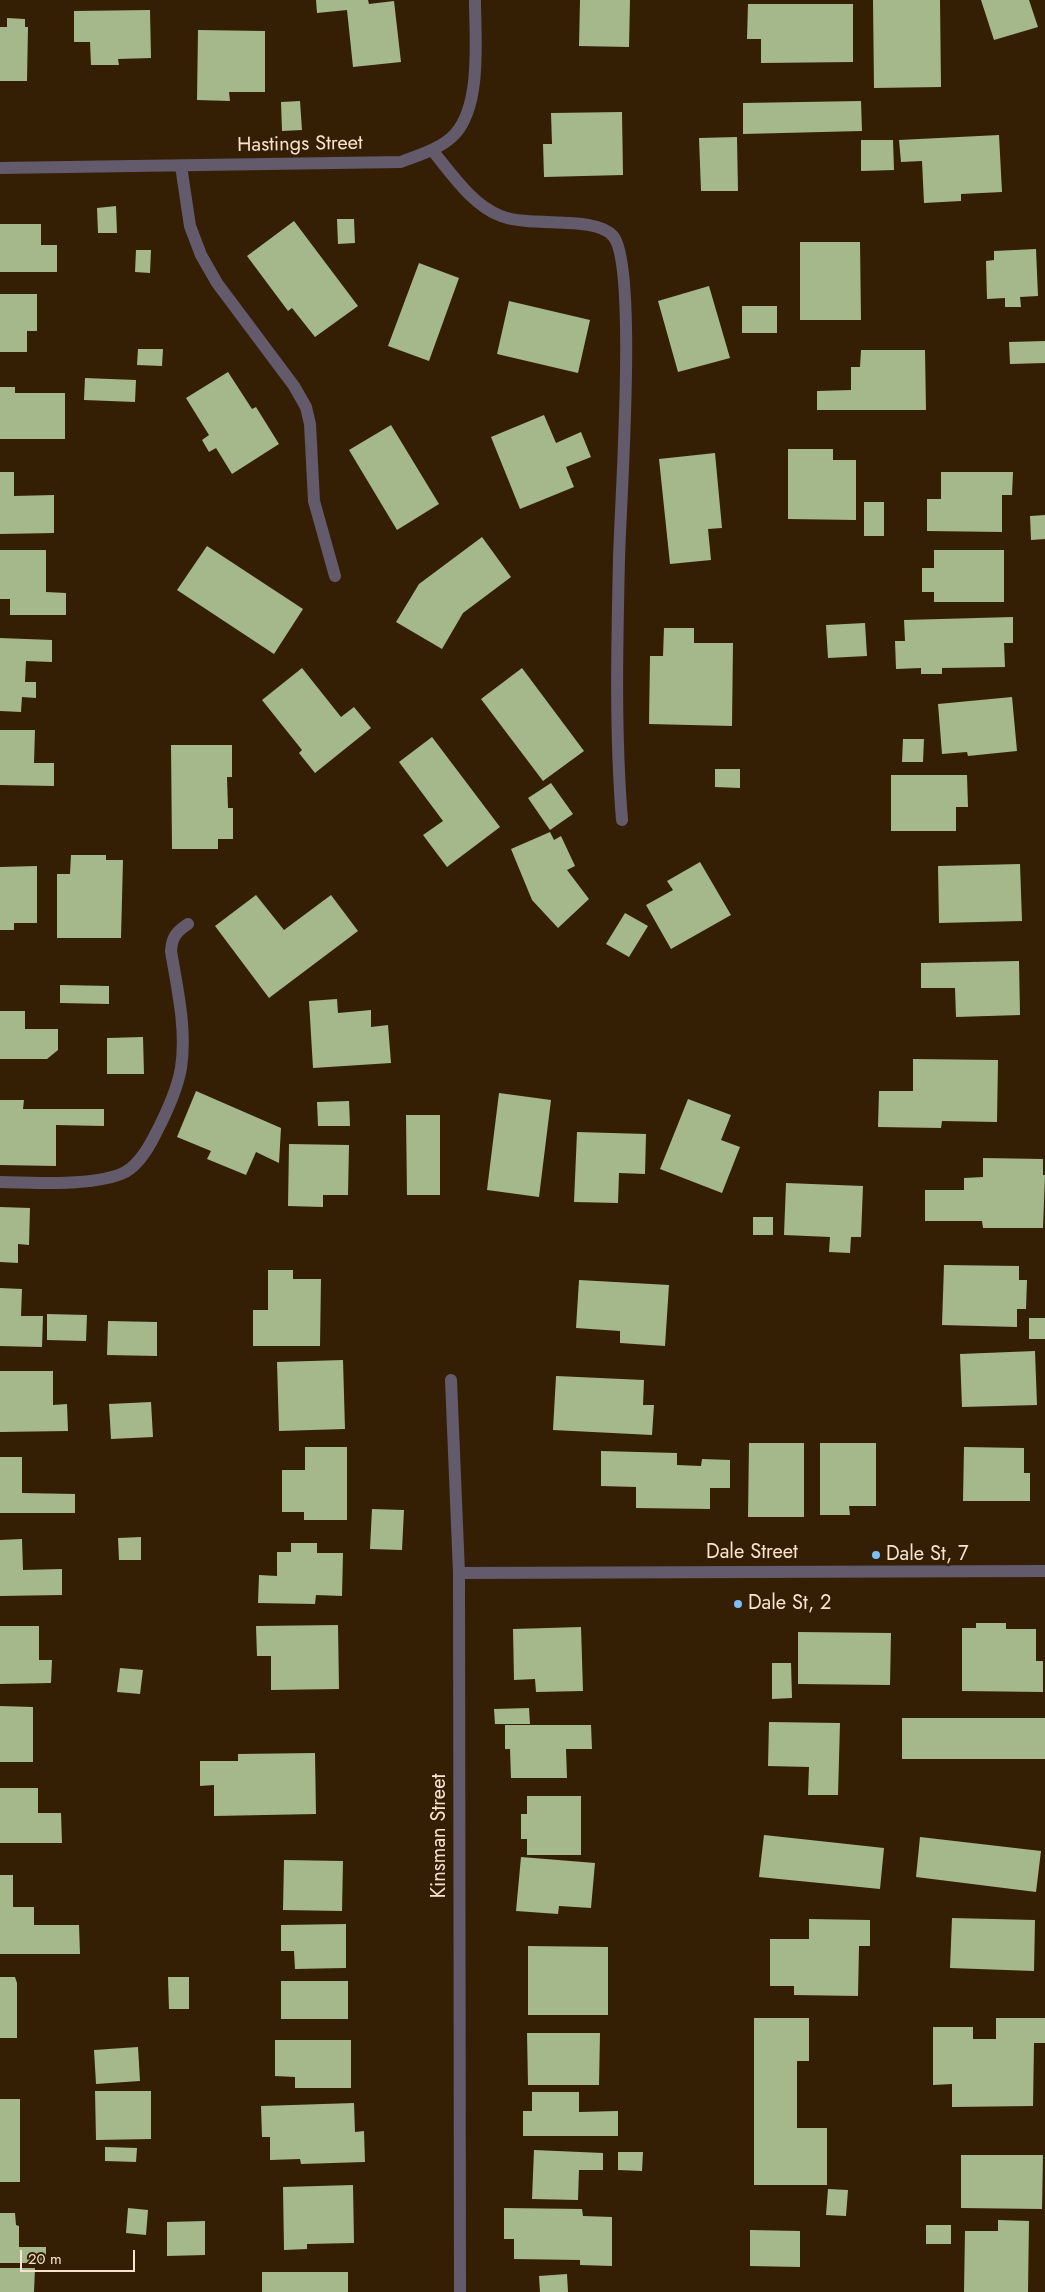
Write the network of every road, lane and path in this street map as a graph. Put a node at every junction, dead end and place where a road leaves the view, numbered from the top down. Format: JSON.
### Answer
{"nodes":[{"id":1,"x":475,"y":0,"type":"edge"},
{"id":2,"x":432,"y":150,"type":"junction"},
{"id":3,"x":181,"y":166,"type":"junction"},
{"id":4,"x":0,"y":168,"type":"edge"},
{"id":5,"x":335,"y":576,"type":"dead end"},
{"id":6,"x":622,"y":820,"type":"dead end"},
{"id":7,"x":188,"y":924,"type":"dead end"},
{"id":8,"x":0,"y":1182,"type":"edge"},
{"id":9,"x":451,"y":1380,"type":"dead end"},
{"id":10,"x":1045,"y":1571,"type":"edge"},
{"id":11,"x":459,"y":1573,"type":"junction"},
{"id":12,"x":460,"y":2292,"type":"edge"}],
"edges":[{"from":1,"to":2,"type":"street","name":"Hastings Street"},
{"from":2,"to":3,"type":"street","name":"Hastings Street"},
{"from":2,"to":6,"type":"street"},
{"from":3,"to":4,"type":"street","name":"Hastings Street"},
{"from":3,"to":5,"type":"street"},
{"from":7,"to":8,"type":"street"},
{"from":9,"to":11,"type":"street","name":"Kinsman Street"},
{"from":10,"to":11,"type":"street","name":"Dale Street"},
{"from":11,"to":12,"type":"street","name":"Kinsman Street"}]}
